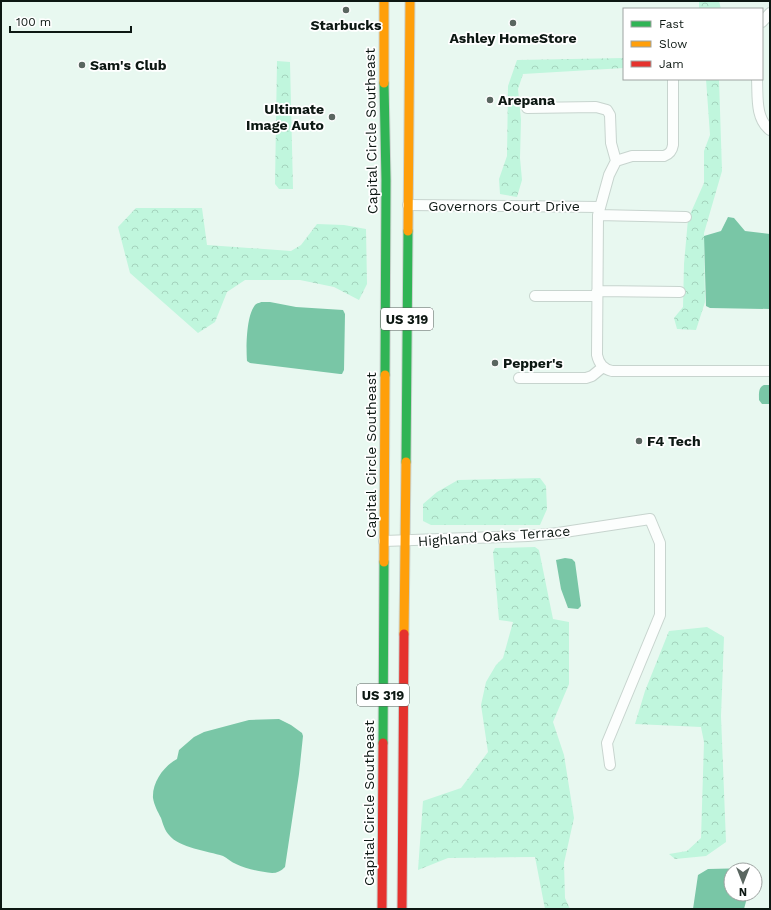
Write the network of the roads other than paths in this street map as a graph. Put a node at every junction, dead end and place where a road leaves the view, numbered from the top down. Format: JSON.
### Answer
{"nodes":[{"id":1,"x":384,"y":1,"type":"edge"},
{"id":2,"x":410,"y":1,"type":"edge"},
{"id":3,"x":770,"y":13,"type":"edge"},
{"id":4,"x":763,"y":21,"type":"edge"},
{"id":5,"x":673,"y":80,"type":"edge"},
{"id":6,"x":758,"y":80,"type":"edge"},
{"id":7,"x":527,"y":108,"type":"dead end"},
{"id":8,"x":767,"y":126,"type":"edge"},
{"id":9,"x":616,"y":161,"type":"junction"},
{"id":10,"x":386,"y":180,"type":"junction"},
{"id":11,"x":408,"y":206,"type":"junction"},
{"id":12,"x":599,"y":211,"type":"junction"},
{"id":13,"x":686,"y":217,"type":"dead end"},
{"id":14,"x":680,"y":292,"type":"dead end"},
{"id":15,"x":598,"y":293,"type":"junction"},
{"id":16,"x":535,"y":296,"type":"dead end"},
{"id":17,"x":603,"y":367,"type":"junction"},
{"id":18,"x":770,"y":371,"type":"edge"},
{"id":19,"x":519,"y":378,"type":"dead end"},
{"id":20,"x":384,"y":541,"type":"junction"},
{"id":21,"x":405,"y":541,"type":"junction"},
{"id":22,"x":610,"y":765,"type":"dead end"},
{"id":23,"x":382,"y":909,"type":"edge"},
{"id":24,"x":402,"y":909,"type":"edge"}],
"edges":[{"from":1,"to":10,"type":"main road","name":"Capital Circle Southeast","number":"US 319"},
{"from":2,"to":11,"type":"main road","number":"US 319"},
{"from":3,"to":4,"type":"street"},
{"from":5,"to":9,"type":"street"},
{"from":6,"to":8,"type":"street"},
{"from":7,"to":9,"type":"street"},
{"from":9,"to":12,"type":"street"},
{"from":10,"to":11,"type":"main road"},
{"from":10,"to":20,"type":"main road","name":"Capital Circle Southeast","number":"US 319"},
{"from":11,"to":12,"type":"street","name":"Governors Court Drive"},
{"from":11,"to":21,"type":"main road","number":"US 319"},
{"from":12,"to":13,"type":"street"},
{"from":12,"to":15,"type":"street","name":"Governors Court Drive"},
{"from":14,"to":15,"type":"street"},
{"from":15,"to":16,"type":"street"},
{"from":15,"to":17,"type":"street","name":"Governors Court Drive"},
{"from":17,"to":18,"type":"street"},
{"from":17,"to":19,"type":"street"},
{"from":20,"to":21,"type":"street","name":"Highland Oaks Terrace"},
{"from":20,"to":23,"type":"main road","name":"Capital Circle Southeast","number":"US 319"},
{"from":21,"to":22,"type":"street","name":"Highland Oaks Terrace"},
{"from":21,"to":24,"type":"main road","number":"US 319"}]}
